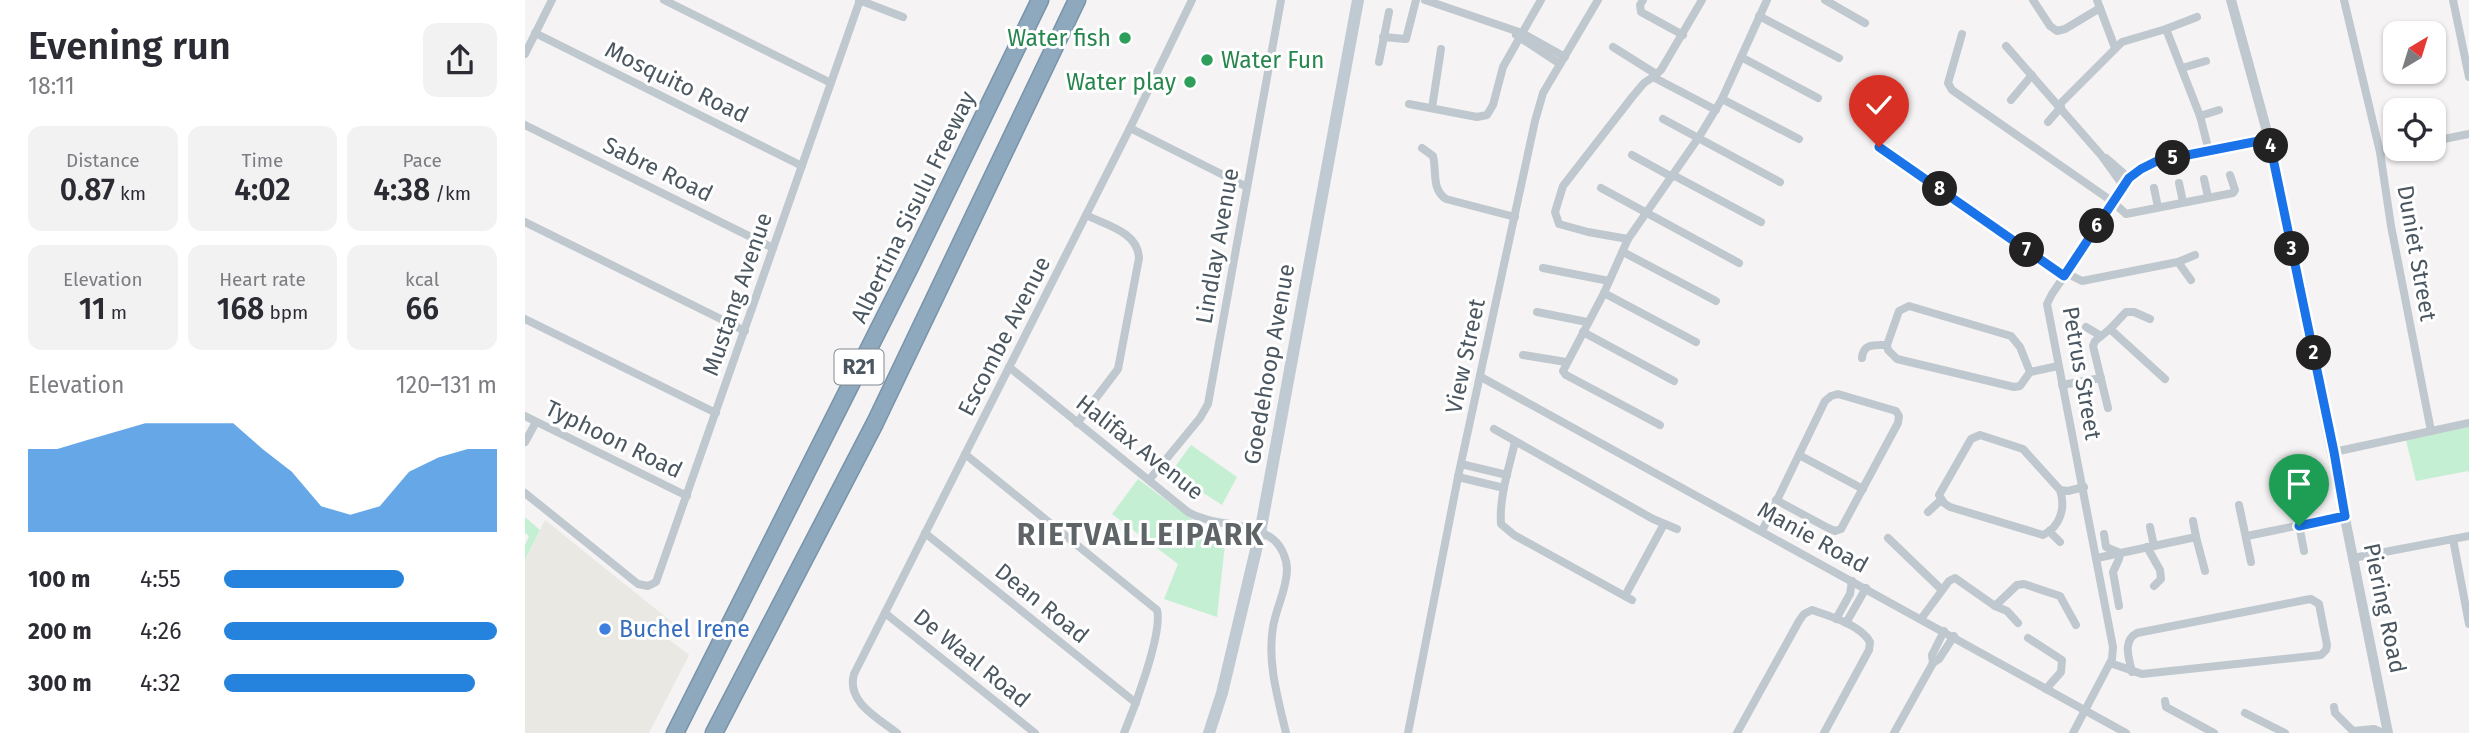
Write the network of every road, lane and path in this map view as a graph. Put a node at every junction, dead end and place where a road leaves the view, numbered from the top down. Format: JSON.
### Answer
{"nodes":[{"id":1,"x":552,"y":0,"type":"edge"},
{"id":2,"x":664,"y":0,"type":"edge"},
{"id":3,"x":860,"y":0,"type":"edge"},
{"id":4,"x":1039,"y":0,"type":"edge"},
{"id":5,"x":1077,"y":0,"type":"edge"},
{"id":6,"x":1192,"y":0,"type":"edge"},
{"id":7,"x":1281,"y":0,"type":"edge"},
{"id":8,"x":1358,"y":0,"type":"edge"},
{"id":9,"x":1416,"y":0,"type":"edge"},
{"id":10,"x":1425,"y":0,"type":"edge"},
{"id":11,"x":1541,"y":0,"type":"edge"},
{"id":12,"x":1598,"y":0,"type":"edge"},
{"id":13,"x":1643,"y":0,"type":"edge"},
{"id":14,"x":1703,"y":0,"type":"edge"},
{"id":15,"x":1767,"y":0,"type":"edge"},
{"id":16,"x":1825,"y":0,"type":"edge"},
{"id":17,"x":2033,"y":0,"type":"edge"},
{"id":18,"x":2231,"y":0,"type":"edge"},
{"id":19,"x":2344,"y":0,"type":"edge"},
{"id":20,"x":2453,"y":0,"type":"edge"},
{"id":21,"x":2098,"y":4,"type":"edge"},
{"id":22,"x":1389,"y":12,"type":"dead end"},
{"id":23,"x":1759,"y":16,"type":"junction"},
{"id":24,"x":903,"y":17,"type":"dead end"},
{"id":25,"x":2197,"y":17,"type":"dead end"},
{"id":26,"x":1865,"y":23,"type":"dead end"},
{"id":27,"x":2166,"y":29,"type":"junction"},
{"id":28,"x":535,"y":33,"type":"junction"},
{"id":29,"x":1518,"y":34,"type":"junction"},
{"id":30,"x":1962,"y":34,"type":"dead end"},
{"id":31,"x":1683,"y":35,"type":"junction"},
{"id":32,"x":1384,"y":37,"type":"junction"},
{"id":33,"x":2006,"y":46,"type":"dead end"},
{"id":34,"x":1613,"y":47,"type":"dead end"},
{"id":35,"x":2115,"y":48,"type":"junction"},
{"id":36,"x":1441,"y":49,"type":"dead end"},
{"id":37,"x":525,"y":54,"type":"edge"},
{"id":38,"x":1741,"y":57,"type":"junction"},
{"id":39,"x":1839,"y":58,"type":"dead end"},
{"id":40,"x":1563,"y":60,"type":"junction"},
{"id":41,"x":2206,"y":61,"type":"dead end"},
{"id":42,"x":1379,"y":62,"type":"dead end"},
{"id":43,"x":2182,"y":68,"type":"junction"},
{"id":44,"x":2032,"y":75,"type":"junction"},
{"id":45,"x":1655,"y":76,"type":"junction"},
{"id":46,"x":2469,"y":78,"type":"edge"},
{"id":47,"x":831,"y":83,"type":"junction"},
{"id":48,"x":1818,"y":98,"type":"dead end"},
{"id":49,"x":1722,"y":99,"type":"junction"},
{"id":50,"x":2011,"y":100,"type":"dead end"},
{"id":51,"x":1409,"y":104,"type":"dead end"},
{"id":52,"x":2060,"y":106,"type":"junction"},
{"id":53,"x":1432,"y":108,"type":"junction"},
{"id":54,"x":1716,"y":110,"type":"junction"},
{"id":55,"x":2219,"y":110,"type":"dead end"},
{"id":56,"x":2200,"y":116,"type":"junction"},
{"id":57,"x":1663,"y":119,"type":"dead end"},
{"id":58,"x":2048,"y":122,"type":"dead end"},
{"id":59,"x":525,"y":125,"type":"edge"},
{"id":60,"x":1130,"y":128,"type":"junction"},
{"id":61,"x":2469,"y":134,"type":"edge"},
{"id":62,"x":1699,"y":137,"type":"junction"},
{"id":63,"x":1799,"y":139,"type":"dead end"},
{"id":64,"x":2269,"y":139,"type":"junction"},
{"id":65,"x":2446,"y":139,"type":"edge"},
{"id":66,"x":1879,"y":147,"type":"dead end"},
{"id":67,"x":1422,"y":148,"type":"dead end"},
{"id":68,"x":2209,"y":151,"type":"junction"},
{"id":69,"x":2383,"y":151,"type":"edge"},
{"id":70,"x":2380,"y":152,"type":"junction"},
{"id":71,"x":1632,"y":155,"type":"dead end"},
{"id":72,"x":2101,"y":155,"type":"junction"},
{"id":73,"x":802,"y":166,"type":"junction"},
{"id":74,"x":2230,"y":175,"type":"dead end"},
{"id":75,"x":1673,"y":176,"type":"junction"},
{"id":76,"x":2129,"y":178,"type":"junction"},
{"id":77,"x":2204,"y":179,"type":"dead end"},
{"id":78,"x":1780,"y":182,"type":"dead end"},
{"id":79,"x":2179,"y":183,"type":"dead end"},
{"id":80,"x":1247,"y":187,"type":"junction"},
{"id":81,"x":2123,"y":187,"type":"junction"},
{"id":82,"x":1601,"y":188,"type":"dead end"},
{"id":83,"x":2154,"y":188,"type":"dead end"},
{"id":84,"x":2208,"y":197,"type":"junction"},
{"id":85,"x":2113,"y":202,"type":"junction"},
{"id":86,"x":2183,"y":202,"type":"junction"},
{"id":87,"x":2158,"y":208,"type":"junction"},
{"id":88,"x":1646,"y":214,"type":"junction"},
{"id":89,"x":1086,"y":215,"type":"junction"},
{"id":90,"x":1515,"y":217,"type":"junction"},
{"id":91,"x":525,"y":222,"type":"edge"},
{"id":92,"x":1761,"y":222,"type":"dead end"},
{"id":93,"x":1628,"y":239,"type":"junction"},
{"id":94,"x":773,"y":248,"type":"junction"},
{"id":95,"x":1623,"y":252,"type":"junction"},
{"id":96,"x":2195,"y":254,"type":"dead end"},
{"id":97,"x":2178,"y":262,"type":"junction"},
{"id":98,"x":1739,"y":263,"type":"dead end"},
{"id":99,"x":1543,"y":268,"type":"dead end"},
{"id":100,"x":2065,"y":274,"type":"junction"},
{"id":101,"x":2191,"y":280,"type":"dead end"},
{"id":102,"x":1609,"y":281,"type":"junction"},
{"id":103,"x":1604,"y":293,"type":"junction"},
{"id":104,"x":1716,"y":301,"type":"dead end"},
{"id":105,"x":1537,"y":312,"type":"dead end"},
{"id":106,"x":525,"y":319,"type":"edge"},
{"id":107,"x":2150,"y":319,"type":"dead end"},
{"id":108,"x":1587,"y":322,"type":"junction"},
{"id":109,"x":2086,"y":327,"type":"dead end"},
{"id":110,"x":2110,"y":329,"type":"junction"},
{"id":111,"x":745,"y":331,"type":"junction"},
{"id":112,"x":1583,"y":332,"type":"junction"},
{"id":113,"x":2101,"y":336,"type":"junction"},
{"id":114,"x":1696,"y":342,"type":"dead end"},
{"id":115,"x":1887,"y":345,"type":"junction"},
{"id":116,"x":1523,"y":355,"type":"dead end"},
{"id":117,"x":1861,"y":358,"type":"dead end"},
{"id":118,"x":1566,"y":362,"type":"junction"},
{"id":119,"x":2059,"y":366,"type":"junction"},
{"id":120,"x":1009,"y":367,"type":"junction"},
{"id":121,"x":2030,"y":372,"type":"junction"},
{"id":122,"x":1481,"y":377,"type":"junction"},
{"id":123,"x":2101,"y":378,"type":"junction"},
{"id":124,"x":2165,"y":379,"type":"dead end"},
{"id":125,"x":1674,"y":381,"type":"dead end"},
{"id":126,"x":2062,"y":385,"type":"junction"},
{"id":127,"x":2108,"y":408,"type":"dead end"},
{"id":128,"x":716,"y":413,"type":"junction"},
{"id":129,"x":525,"y":416,"type":"edge"},
{"id":130,"x":536,"y":422,"type":"junction"},
{"id":131,"x":1077,"y":423,"type":"junction"},
{"id":132,"x":2469,"y":423,"type":"edge"},
{"id":133,"x":1660,"y":425,"type":"dead end"},
{"id":134,"x":1494,"y":429,"type":"dead end"},
{"id":135,"x":2431,"y":431,"type":"junction"},
{"id":136,"x":525,"y":442,"type":"edge"},
{"id":137,"x":1515,"y":442,"type":"junction"},
{"id":138,"x":2334,"y":452,"type":"junction"},
{"id":139,"x":965,"y":454,"type":"junction"},
{"id":140,"x":1799,"y":455,"type":"junction"},
{"id":141,"x":1461,"y":464,"type":"junction"},
{"id":142,"x":1507,"y":475,"type":"junction"},
{"id":143,"x":1458,"y":477,"type":"junction"},
{"id":144,"x":1149,"y":480,"type":"junction"},
{"id":145,"x":2084,"y":487,"type":"junction"},
{"id":146,"x":1504,"y":488,"type":"junction"},
{"id":147,"x":1863,"y":489,"type":"junction"},
{"id":148,"x":2060,"y":490,"type":"junction"},
{"id":149,"x":525,"y":493,"type":"edge"},
{"id":150,"x":687,"y":496,"type":"junction"},
{"id":151,"x":2291,"y":496,"type":"dead end"},
{"id":152,"x":1776,"y":500,"type":"junction"},
{"id":153,"x":1941,"y":500,"type":"junction"},
{"id":154,"x":2239,"y":505,"type":"dead end"},
{"id":155,"x":1927,"y":512,"type":"dead end"},
{"id":156,"x":2345,"y":516,"type":"junction"},
{"id":157,"x":2193,"y":521,"type":"dead end"},
{"id":158,"x":1664,"y":524,"type":"junction"},
{"id":159,"x":2299,"y":526,"type":"junction"},
{"id":160,"x":2150,"y":527,"type":"dead end"},
{"id":161,"x":1677,"y":530,"type":"dead end"},
{"id":162,"x":1762,"y":531,"type":"junction"},
{"id":163,"x":2049,"y":531,"type":"junction"},
{"id":164,"x":925,"y":533,"type":"junction"},
{"id":165,"x":1259,"y":533,"type":"junction"},
{"id":166,"x":2104,"y":534,"type":"dead end"},
{"id":167,"x":2247,"y":536,"type":"junction"},
{"id":168,"x":2469,"y":536,"type":"edge"},
{"id":169,"x":2196,"y":537,"type":"junction"},
{"id":170,"x":1888,"y":538,"type":"dead end"},
{"id":171,"x":2453,"y":539,"type":"junction"},
{"id":172,"x":2060,"y":542,"type":"dead end"},
{"id":173,"x":2151,"y":546,"type":"junction"},
{"id":174,"x":2304,"y":551,"type":"dead end"},
{"id":175,"x":2120,"y":553,"type":"junction"},
{"id":176,"x":2097,"y":558,"type":"junction"},
{"id":177,"x":2353,"y":558,"type":"junction"},
{"id":178,"x":2251,"y":562,"type":"dead end"},
{"id":179,"x":2205,"y":571,"type":"dead end"},
{"id":180,"x":1852,"y":581,"type":"junction"},
{"id":181,"x":2154,"y":586,"type":"dead end"},
{"id":182,"x":1865,"y":588,"type":"junction"},
{"id":183,"x":1942,"y":590,"type":"junction"},
{"id":184,"x":1994,"y":606,"type":"junction"},
{"id":185,"x":2119,"y":606,"type":"dead end"},
{"id":186,"x":885,"y":613,"type":"junction"},
{"id":187,"x":1836,"y":619,"type":"junction"},
{"id":188,"x":1921,"y":619,"type":"junction"},
{"id":189,"x":1846,"y":623,"type":"junction"},
{"id":190,"x":2018,"y":623,"type":"dead end"},
{"id":191,"x":2469,"y":624,"type":"edge"},
{"id":192,"x":2076,"y":625,"type":"dead end"},
{"id":193,"x":1944,"y":631,"type":"junction"},
{"id":194,"x":1954,"y":636,"type":"junction"},
{"id":195,"x":2028,"y":638,"type":"dead end"},
{"id":196,"x":1933,"y":663,"type":"junction"},
{"id":197,"x":2110,"y":663,"type":"junction"},
{"id":198,"x":2132,"y":672,"type":"junction"},
{"id":199,"x":2046,"y":689,"type":"junction"},
{"id":200,"x":2165,"y":701,"type":"dead end"},
{"id":201,"x":1136,"y":703,"type":"junction"},
{"id":202,"x":2334,"y":707,"type":"dead end"},
{"id":203,"x":2085,"y":710,"type":"junction"},
{"id":204,"x":2245,"y":713,"type":"dead end"},
{"id":205,"x":2385,"y":715,"type":"junction"},
{"id":206,"x":2364,"y":730,"type":"junction"},
{"id":207,"x":675,"y":733,"type":"edge"},
{"id":208,"x":714,"y":733,"type":"edge"},
{"id":209,"x":897,"y":733,"type":"edge"},
{"id":210,"x":1035,"y":733,"type":"edge"},
{"id":211,"x":1124,"y":733,"type":"edge"},
{"id":212,"x":1209,"y":733,"type":"edge"},
{"id":213,"x":1286,"y":733,"type":"edge"},
{"id":214,"x":1408,"y":733,"type":"edge"},
{"id":215,"x":1737,"y":733,"type":"edge"},
{"id":216,"x":1824,"y":733,"type":"edge"},
{"id":217,"x":1894,"y":733,"type":"edge"},
{"id":218,"x":2073,"y":733,"type":"edge"},
{"id":219,"x":2126,"y":733,"type":"edge"},
{"id":220,"x":2214,"y":733,"type":"edge"},
{"id":221,"x":2285,"y":733,"type":"edge"},
{"id":222,"x":2383,"y":733,"type":"edge"},
{"id":223,"x":2388,"y":733,"type":"edge"}],
"edges":[{"from":1,"to":28,"type":"street"},
{"from":2,"to":47,"type":"street"},
{"from":3,"to":24,"type":"street"},
{"from":3,"to":47,"type":"street","name":"Mustang Avenue"},
{"from":4,"to":207,"type":"highway","name":"Albertina Sisulu Freeway","number":"R21"},
{"from":5,"to":208,"type":"highway","number":"R21"},
{"from":6,"to":60,"type":"street","name":"Escombe Avenue"},
{"from":7,"to":80,"type":"street","name":"Lindlay Avenue"},
{"from":8,"to":165,"type":"main road","name":"Goedehoop Avenue"},
{"from":9,"to":32,"type":"street"},
{"from":10,"to":29,"type":"street"},
{"from":11,"to":29,"type":"street"},
{"from":12,"to":40,"type":"street","name":"View Street"},
{"from":13,"to":31,"type":"street"},
{"from":14,"to":31,"type":"street"},
{"from":15,"to":23,"type":"street"},
{"from":16,"to":26,"type":"street"},
{"from":17,"to":21,"type":"street"},
{"from":18,"to":64,"type":"street","name":"Piering Road"},
{"from":19,"to":70,"type":"street","name":"Duniet Street"},
{"from":20,"to":46,"type":"street"},
{"from":21,"to":35,"type":"street"},
{"from":22,"to":32,"type":"street"},
{"from":23,"to":38,"type":"street"},
{"from":23,"to":39,"type":"street"},
{"from":25,"to":27,"type":"street"},
{"from":27,"to":35,"type":"street"},
{"from":27,"to":43,"type":"street"},
{"from":28,"to":37,"type":"street"},
{"from":28,"to":73,"type":"street","name":"Mosquito Road"},
{"from":29,"to":40,"type":"street"},
{"from":29,"to":53,"type":"street"},
{"from":30,"to":85,"type":"street"},
{"from":31,"to":45,"type":"street"},
{"from":32,"to":42,"type":"street"},
{"from":33,"to":44,"type":"street"},
{"from":34,"to":45,"type":"street"},
{"from":35,"to":52,"type":"street"},
{"from":36,"to":53,"type":"street"},
{"from":38,"to":48,"type":"street"},
{"from":38,"to":49,"type":"street"},
{"from":40,"to":90,"type":"street","name":"View Street"},
{"from":41,"to":43,"type":"street"},
{"from":43,"to":56,"type":"street"},
{"from":44,"to":50,"type":"street"},
{"from":44,"to":52,"type":"street"},
{"from":45,"to":54,"type":"street"},
{"from":45,"to":93,"type":"street"},
{"from":47,"to":73,"type":"street","name":"Mustang Avenue"},
{"from":49,"to":54,"type":"street"},
{"from":49,"to":63,"type":"street"},
{"from":51,"to":53,"type":"street"},
{"from":52,"to":58,"type":"street"},
{"from":52,"to":72,"type":"street"},
{"from":54,"to":62,"type":"street"},
{"from":55,"to":56,"type":"street"},
{"from":56,"to":68,"type":"street"},
{"from":57,"to":62,"type":"street"},
{"from":59,"to":94,"type":"street","name":"Sabre Road"},
{"from":60,"to":80,"type":"street"},
{"from":60,"to":89,"type":"street","name":"Escombe Avenue"},
{"from":61,"to":65,"type":"street"},
{"from":62,"to":75,"type":"street"},
{"from":62,"to":78,"type":"street"},
{"from":64,"to":68,"type":"street","name":"Petrus Street"},
{"from":64,"to":138,"type":"street","name":"Piering Road"},
{"from":66,"to":100,"type":"street"},
{"from":67,"to":90,"type":"street"},
{"from":68,"to":76,"type":"street","name":"Petrus Street"},
{"from":69,"to":70,"type":"street"},
{"from":70,"to":135,"type":"street","name":"Duniet Street"},
{"from":71,"to":75,"type":"street"},
{"from":72,"to":76,"type":"street"},
{"from":72,"to":81,"type":"street"},
{"from":73,"to":94,"type":"street","name":"Mustang Avenue"},
{"from":74,"to":84,"type":"street"},
{"from":75,"to":88,"type":"street"},
{"from":75,"to":92,"type":"street"},
{"from":76,"to":81,"type":"street","name":"Petrus Street"},
{"from":77,"to":84,"type":"street"},
{"from":79,"to":86,"type":"street"},
{"from":80,"to":144,"type":"street","name":"Lindlay Avenue"},
{"from":81,"to":85,"type":"street","name":"Petrus Street"},
{"from":82,"to":88,"type":"street"},
{"from":83,"to":87,"type":"street"},
{"from":84,"to":86,"type":"street"},
{"from":85,"to":87,"type":"street"},
{"from":85,"to":100,"type":"street","name":"Petrus Street"},
{"from":86,"to":87,"type":"street"},
{"from":88,"to":93,"type":"street"},
{"from":88,"to":98,"type":"street"},
{"from":89,"to":120,"type":"street","name":"Escombe Avenue"},
{"from":89,"to":131,"type":"street"},
{"from":90,"to":122,"type":"street","name":"View Street"},
{"from":91,"to":111,"type":"street"},
{"from":93,"to":95,"type":"street"},
{"from":94,"to":111,"type":"street","name":"Mustang Avenue"},
{"from":95,"to":102,"type":"street"},
{"from":95,"to":104,"type":"street"},
{"from":96,"to":97,"type":"street"},
{"from":97,"to":100,"type":"street"},
{"from":97,"to":101,"type":"street"},
{"from":99,"to":102,"type":"street"},
{"from":100,"to":119,"type":"street","name":"Petrus Street"},
{"from":102,"to":103,"type":"street"},
{"from":103,"to":108,"type":"street"},
{"from":103,"to":114,"type":"street"},
{"from":105,"to":108,"type":"street"},
{"from":106,"to":128,"type":"street"},
{"from":107,"to":110,"type":"street"},
{"from":108,"to":112,"type":"street"},
{"from":109,"to":113,"type":"street"},
{"from":110,"to":113,"type":"street"},
{"from":110,"to":124,"type":"street"},
{"from":111,"to":128,"type":"street","name":"Mustang Avenue"},
{"from":112,"to":118,"type":"street"},
{"from":112,"to":125,"type":"street"},
{"from":113,"to":123,"type":"street"},
{"from":115,"to":117,"type":"street"},
{"from":115,"to":121,"type":"street"},
{"from":115,"to":121,"type":"street"},
{"from":116,"to":118,"type":"street"},
{"from":118,"to":133,"type":"street"},
{"from":119,"to":121,"type":"street"},
{"from":119,"to":126,"type":"street","name":"Petrus Street"},
{"from":120,"to":131,"type":"street","name":"Halifax Avenue"},
{"from":120,"to":139,"type":"street","name":"Escombe Avenue"},
{"from":122,"to":141,"type":"street","name":"View Street"},
{"from":122,"to":162,"type":"street","name":"Manie Road"},
{"from":123,"to":126,"type":"street"},
{"from":123,"to":127,"type":"street"},
{"from":126,"to":145,"type":"street","name":"Petrus Street"},
{"from":128,"to":150,"type":"street","name":"Mustang Avenue"},
{"from":129,"to":130,"type":"street","name":"Typhoon Road"},
{"from":130,"to":136,"type":"street"},
{"from":130,"to":150,"type":"street","name":"Typhoon Road"},
{"from":131,"to":144,"type":"street","name":"Halifax Avenue"},
{"from":132,"to":135,"type":"street"},
{"from":134,"to":137,"type":"street"},
{"from":135,"to":138,"type":"street"},
{"from":137,"to":142,"type":"street"},
{"from":137,"to":158,"type":"street"},
{"from":138,"to":156,"type":"street","name":"Piering Road"},
{"from":139,"to":164,"type":"street","name":"Escombe Avenue"},
{"from":139,"to":201,"type":"street"},
{"from":140,"to":147,"type":"street"},
{"from":140,"to":147,"type":"street"},
{"from":140,"to":152,"type":"street"},
{"from":141,"to":142,"type":"street"},
{"from":141,"to":143,"type":"street","name":"View Street"},
{"from":142,"to":146,"type":"street"},
{"from":143,"to":146,"type":"street"},
{"from":143,"to":214,"type":"street","name":"View Street"},
{"from":144,"to":165,"type":"street","name":"Halifax Avenue"},
{"from":145,"to":148,"type":"street"},
{"from":145,"to":176,"type":"street","name":"Petrus Street"},
{"from":146,"to":158,"type":"street"},
{"from":147,"to":152,"type":"street"},
{"from":148,"to":153,"type":"street"},
{"from":148,"to":163,"type":"street"},
{"from":149,"to":150,"type":"street","name":"Mustang Avenue"},
{"from":151,"to":159,"type":"street"},
{"from":152,"to":162,"type":"street"},
{"from":153,"to":155,"type":"street"},
{"from":153,"to":163,"type":"street"},
{"from":154,"to":167,"type":"street"},
{"from":156,"to":159,"type":"street"},
{"from":156,"to":177,"type":"street","name":"Piering Road"},
{"from":157,"to":169,"type":"street"},
{"from":158,"to":161,"type":"street"},
{"from":159,"to":167,"type":"street"},
{"from":159,"to":174,"type":"street"},
{"from":160,"to":173,"type":"street"},
{"from":162,"to":180,"type":"street","name":"Manie Road"},
{"from":163,"to":172,"type":"street"},
{"from":164,"to":186,"type":"street","name":"Escombe Avenue"},
{"from":164,"to":201,"type":"street","name":"Dean Road"},
{"from":165,"to":212,"type":"main road","name":"Goedehoop Avenue"},
{"from":165,"to":213,"type":"street"},
{"from":166,"to":175,"type":"street"},
{"from":167,"to":178,"type":"street"},
{"from":168,"to":171,"type":"street"},
{"from":169,"to":173,"type":"street"},
{"from":169,"to":179,"type":"street"},
{"from":170,"to":183,"type":"street"},
{"from":171,"to":177,"type":"street"},
{"from":171,"to":191,"type":"street"},
{"from":173,"to":175,"type":"street"},
{"from":173,"to":181,"type":"street"},
{"from":175,"to":176,"type":"street"},
{"from":175,"to":185,"type":"street"},
{"from":176,"to":197,"type":"street","name":"Petrus Street"},
{"from":177,"to":205,"type":"street","name":"Piering Road"},
{"from":180,"to":182,"type":"street","name":"Manie Road"},
{"from":180,"to":187,"type":"street"},
{"from":182,"to":188,"type":"street","name":"Manie Road"},
{"from":182,"to":189,"type":"street"},
{"from":183,"to":184,"type":"street"},
{"from":183,"to":188,"type":"street"},
{"from":184,"to":190,"type":"street"},
{"from":184,"to":192,"type":"street"},
{"from":186,"to":209,"type":"street","name":"Escombe Avenue"},
{"from":186,"to":210,"type":"street","name":"De Waal Road"},
{"from":187,"to":189,"type":"street"},
{"from":187,"to":215,"type":"street"},
{"from":188,"to":193,"type":"street","name":"Manie Road"},
{"from":189,"to":216,"type":"street"},
{"from":193,"to":194,"type":"street","name":"Manie Road"},
{"from":193,"to":196,"type":"street"},
{"from":194,"to":196,"type":"street"},
{"from":194,"to":199,"type":"street","name":"Manie Road"},
{"from":195,"to":199,"type":"street"},
{"from":196,"to":217,"type":"street"},
{"from":197,"to":198,"type":"street"},
{"from":197,"to":203,"type":"street","name":"Petrus Street"},
{"from":198,"to":198,"type":"street"},
{"from":199,"to":203,"type":"street","name":"Manie Road"},
{"from":200,"to":220,"type":"street"},
{"from":201,"to":211,"type":"street"},
{"from":202,"to":206,"type":"street"},
{"from":203,"to":218,"type":"street","name":"Petrus Street"},
{"from":203,"to":219,"type":"street","name":"Manie Road"},
{"from":204,"to":221,"type":"street"},
{"from":205,"to":206,"type":"street"},
{"from":205,"to":223,"type":"street","name":"Piering Road"},
{"from":206,"to":222,"type":"street"}]}
